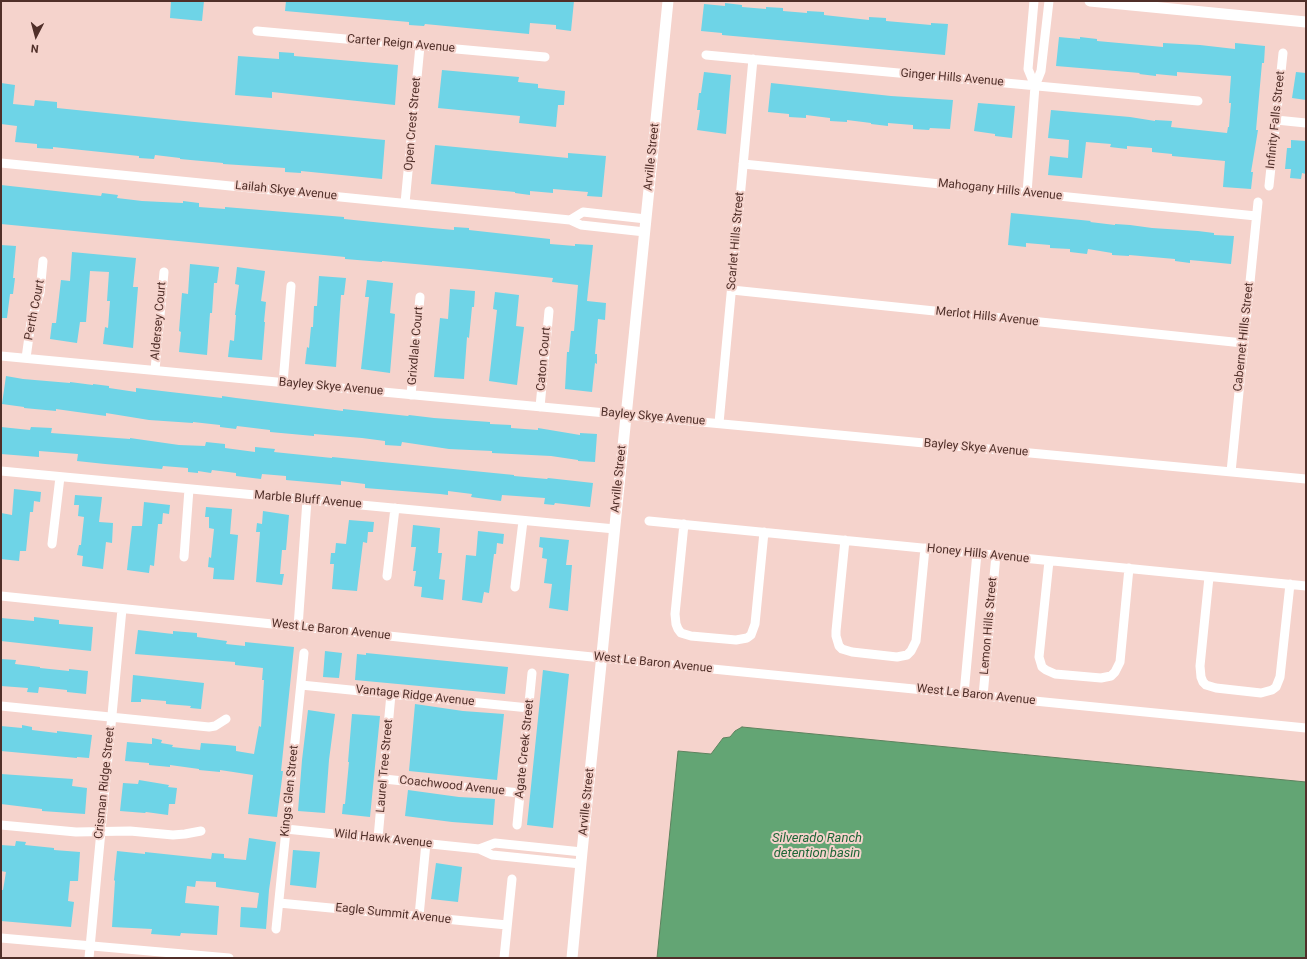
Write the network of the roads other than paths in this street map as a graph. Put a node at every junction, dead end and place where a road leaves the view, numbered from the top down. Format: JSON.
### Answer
{"nodes":[{"id":1,"x":668,"y":1,"type":"edge"},
{"id":2,"x":1034,"y":1,"type":"edge"},
{"id":3,"x":1049,"y":1,"type":"edge"},
{"id":4,"x":1090,"y":1,"type":"edge"},
{"id":5,"x":1306,"y":22,"type":"edge"},
{"id":6,"x":257,"y":31,"type":"dead end"},
{"id":7,"x":420,"y":46,"type":"junction"},
{"id":8,"x":1283,"y":53,"type":"dead end"},
{"id":9,"x":706,"y":55,"type":"dead end"},
{"id":10,"x":545,"y":57,"type":"dead end"},
{"id":11,"x":753,"y":59,"type":"junction"},
{"id":12,"x":1035,"y":86,"type":"junction"},
{"id":13,"x":1198,"y":101,"type":"dead end"},
{"id":14,"x":1276,"y":120,"type":"junction"},
{"id":15,"x":1306,"y":123,"type":"edge"},
{"id":16,"x":1,"y":163,"type":"edge"},
{"id":17,"x":743,"y":164,"type":"junction"},
{"id":18,"x":1269,"y":186,"type":"dead end"},
{"id":19,"x":1027,"y":193,"type":"junction"},
{"id":20,"x":1258,"y":202,"type":"dead end"},
{"id":21,"x":406,"y":203,"type":"junction"},
{"id":22,"x":1256,"y":216,"type":"junction"},
{"id":23,"x":646,"y":219,"type":"junction"},
{"id":24,"x":570,"y":220,"type":"junction"},
{"id":25,"x":645,"y":232,"type":"junction"},
{"id":26,"x":43,"y":261,"type":"dead end"},
{"id":27,"x":164,"y":272,"type":"dead end"},
{"id":28,"x":292,"y":286,"type":"dead end"},
{"id":29,"x":732,"y":290,"type":"junction"},
{"id":30,"x":420,"y":297,"type":"dead end"},
{"id":31,"x":549,"y":311,"type":"dead end"},
{"id":32,"x":1243,"y":343,"type":"junction"},
{"id":33,"x":1,"y":356,"type":"edge"},
{"id":34,"x":26,"y":358,"type":"junction"},
{"id":35,"x":155,"y":370,"type":"junction"},
{"id":36,"x":283,"y":383,"type":"junction"},
{"id":37,"x":411,"y":394,"type":"junction"},
{"id":38,"x":540,"y":407,"type":"junction"},
{"id":39,"x":626,"y":415,"type":"junction"},
{"id":40,"x":719,"y":424,"type":"junction"},
{"id":41,"x":1,"y":471,"type":"edge"},
{"id":42,"x":1231,"y":472,"type":"junction"},
{"id":43,"x":60,"y":477,"type":"junction"},
{"id":44,"x":1306,"y":479,"type":"edge"},
{"id":45,"x":189,"y":489,"type":"junction"},
{"id":46,"x":307,"y":500,"type":"junction"},
{"id":47,"x":395,"y":508,"type":"junction"},
{"id":48,"x":523,"y":520,"type":"junction"},
{"id":49,"x":650,"y":521,"type":"dead end"},
{"id":50,"x":684,"y":524,"type":"junction"},
{"id":51,"x":614,"y":529,"type":"junction"},
{"id":52,"x":764,"y":532,"type":"junction"},
{"id":53,"x":845,"y":540,"type":"junction"},
{"id":54,"x":52,"y":544,"type":"dead end"},
{"id":55,"x":925,"y":548,"type":"junction"},
{"id":56,"x":977,"y":554,"type":"junction"},
{"id":57,"x":996,"y":555,"type":"junction"},
{"id":58,"x":184,"y":557,"type":"dead end"},
{"id":59,"x":1049,"y":561,"type":"junction"},
{"id":60,"x":1129,"y":568,"type":"junction"},
{"id":61,"x":387,"y":576,"type":"dead end"},
{"id":62,"x":1209,"y":576,"type":"junction"},
{"id":63,"x":1290,"y":584,"type":"junction"},
{"id":64,"x":1306,"y":586,"type":"edge"},
{"id":65,"x":515,"y":588,"type":"dead end"},
{"id":66,"x":1,"y":596,"type":"edge"},
{"id":67,"x":122,"y":609,"type":"junction"},
{"id":68,"x":298,"y":627,"type":"junction"},
{"id":69,"x":304,"y":653,"type":"dead end"},
{"id":70,"x":602,"y":658,"type":"junction"},
{"id":71,"x":532,"y":673,"type":"dead end"},
{"id":72,"x":301,"y":685,"type":"junction"},
{"id":73,"x":391,"y":694,"type":"junction"},
{"id":74,"x":964,"y":694,"type":"junction"},
{"id":75,"x":983,"y":696,"type":"junction"},
{"id":76,"x":1,"y":706,"type":"edge"},
{"id":77,"x":529,"y":708,"type":"junction"},
{"id":78,"x":112,"y":718,"type":"junction"},
{"id":79,"x":226,"y":719,"type":"dead end"},
{"id":80,"x":1306,"y":728,"type":"edge"},
{"id":81,"x":384,"y":779,"type":"junction"},
{"id":82,"x":520,"y":793,"type":"junction"},
{"id":83,"x":1,"y":825,"type":"edge"},
{"id":84,"x":517,"y":825,"type":"dead end"},
{"id":85,"x":286,"y":828,"type":"junction"},
{"id":86,"x":100,"y":831,"type":"junction"},
{"id":87,"x":201,"y":831,"type":"dead end"},
{"id":88,"x":378,"y":838,"type":"junction"},
{"id":89,"x":426,"y":843,"type":"junction"},
{"id":90,"x":479,"y":849,"type":"junction"},
{"id":91,"x":582,"y":852,"type":"junction"},
{"id":92,"x":581,"y":864,"type":"junction"},
{"id":93,"x":512,"y":879,"type":"dead end"},
{"id":94,"x":279,"y":902,"type":"junction"},
{"id":95,"x":419,"y":916,"type":"junction"},
{"id":96,"x":507,"y":925,"type":"junction"},
{"id":97,"x":276,"y":929,"type":"dead end"},
{"id":98,"x":1,"y":938,"type":"edge"},
{"id":99,"x":90,"y":946,"type":"junction"},
{"id":100,"x":88,"y":958,"type":"edge"},
{"id":101,"x":229,"y":958,"type":"edge"},
{"id":102,"x":504,"y":958,"type":"edge"},
{"id":103,"x":572,"y":958,"type":"edge"}],
"edges":[{"from":1,"to":23,"type":"street","name":"Arville Street"},
{"from":2,"to":12,"type":"street"},
{"from":3,"to":12,"type":"street"},
{"from":4,"to":5,"type":"street"},
{"from":6,"to":7,"type":"street","name":"Carter Reign Avenue"},
{"from":7,"to":10,"type":"street","name":"Carter Reign Avenue"},
{"from":7,"to":21,"type":"street","name":"Open Crest Street"},
{"from":8,"to":14,"type":"street","name":"Infinity Falls Street"},
{"from":9,"to":11,"type":"street","name":"Ginger Hills Avenue"},
{"from":11,"to":12,"type":"street","name":"Ginger Hills Avenue"},
{"from":11,"to":17,"type":"street","name":"Scarlet Hills Street"},
{"from":12,"to":13,"type":"street","name":"Ginger Hills Avenue"},
{"from":12,"to":19,"type":"street"},
{"from":14,"to":15,"type":"street"},
{"from":14,"to":18,"type":"street","name":"Infinity Falls Street"},
{"from":16,"to":21,"type":"street","name":"Lailah Skye Avenue"},
{"from":17,"to":19,"type":"street","name":"Mahogany Hills Avenue"},
{"from":17,"to":29,"type":"street","name":"Scarlet Hills Street"},
{"from":19,"to":22,"type":"street","name":"Mahogany Hills Avenue"},
{"from":20,"to":22,"type":"street","name":"Cabernet Hills Street"},
{"from":21,"to":24,"type":"street","name":"Lailah Skye Avenue"},
{"from":22,"to":32,"type":"street","name":"Cabernet Hills Street"},
{"from":23,"to":24,"type":"street","name":"Lailah Skye Avenue"},
{"from":23,"to":25,"type":"street","name":"Arville Street"},
{"from":24,"to":25,"type":"street","name":"Lailah Skye Avenue"},
{"from":25,"to":39,"type":"street","name":"Arville Street"},
{"from":26,"to":34,"type":"street","name":"Perth Court"},
{"from":27,"to":35,"type":"street","name":"Aldersey Court"},
{"from":28,"to":36,"type":"street"},
{"from":29,"to":32,"type":"street","name":"Merlot Hills Avenue"},
{"from":29,"to":40,"type":"street","name":"Scarlet Hills Street"},
{"from":30,"to":37,"type":"street","name":"Grixdlale Court"},
{"from":31,"to":38,"type":"street","name":"Caton Court"},
{"from":32,"to":42,"type":"street","name":"Cabernet Hills Street"},
{"from":33,"to":34,"type":"street","name":"Bayley Skye Avenue"},
{"from":34,"to":35,"type":"street","name":"Bayley Skye Avenue"},
{"from":35,"to":36,"type":"street","name":"Bayley Skye Avenue"},
{"from":36,"to":37,"type":"street","name":"Bayley Skye Avenue"},
{"from":37,"to":38,"type":"street","name":"Bayley Skye Avenue"},
{"from":38,"to":39,"type":"street","name":"Bayley Skye Avenue"},
{"from":39,"to":40,"type":"street","name":"Bayley Skye Avenue"},
{"from":39,"to":51,"type":"street","name":"Arville Street"},
{"from":40,"to":42,"type":"street","name":"Bayley Skye Avenue"},
{"from":41,"to":43,"type":"street","name":"Marble Bluff Avenue"},
{"from":42,"to":44,"type":"street","name":"Bayley Skye Avenue"},
{"from":43,"to":45,"type":"street","name":"Marble Bluff Avenue"},
{"from":43,"to":54,"type":"street"},
{"from":45,"to":46,"type":"street","name":"Marble Bluff Avenue"},
{"from":45,"to":58,"type":"street"},
{"from":46,"to":47,"type":"street","name":"Marble Bluff Avenue"},
{"from":46,"to":68,"type":"street"},
{"from":47,"to":48,"type":"street","name":"Marble Bluff Avenue"},
{"from":47,"to":61,"type":"street"},
{"from":48,"to":51,"type":"street","name":"Marble Bluff Avenue"},
{"from":48,"to":65,"type":"street"},
{"from":49,"to":50,"type":"street","name":"Honey Hills Avenue"},
{"from":50,"to":52,"type":"street","name":"Honey Hills Avenue"},
{"from":50,"to":52,"type":"street"},
{"from":51,"to":70,"type":"street","name":"Arville Street"},
{"from":52,"to":53,"type":"street","name":"Honey Hills Avenue"},
{"from":53,"to":55,"type":"street","name":"Honey Hills Avenue"},
{"from":53,"to":55,"type":"street"},
{"from":55,"to":56,"type":"street","name":"Honey Hills Avenue"},
{"from":56,"to":57,"type":"street","name":"Honey Hills Avenue"},
{"from":56,"to":74,"type":"street","name":"Lemon Hills Street"},
{"from":57,"to":59,"type":"street","name":"Honey Hills Avenue"},
{"from":57,"to":75,"type":"street","name":"Lemon Hills Street"},
{"from":59,"to":60,"type":"street","name":"Honey Hills Avenue"},
{"from":59,"to":60,"type":"street"},
{"from":60,"to":62,"type":"street","name":"Honey Hills Avenue"},
{"from":62,"to":63,"type":"street","name":"Honey Hills Avenue"},
{"from":62,"to":63,"type":"street"},
{"from":63,"to":64,"type":"street","name":"Honey Hills Avenue"},
{"from":66,"to":67,"type":"street","name":"West Le Baron Avenue"},
{"from":67,"to":68,"type":"street","name":"West Le Baron Avenue"},
{"from":67,"to":78,"type":"street","name":"Crisman Ridge Street"},
{"from":68,"to":70,"type":"street","name":"West Le Baron Avenue"},
{"from":69,"to":72,"type":"street","name":"Kings Glen Street"},
{"from":70,"to":74,"type":"street","name":"West Le Baron Avenue"},
{"from":70,"to":91,"type":"street","name":"Arville Street"},
{"from":71,"to":77,"type":"street","name":"Agate Creek Street"},
{"from":72,"to":73,"type":"street","name":"Vantage Ridge Avenue"},
{"from":72,"to":85,"type":"street","name":"Kings Glen Street"},
{"from":73,"to":77,"type":"street","name":"Vantage Ridge Avenue"},
{"from":73,"to":81,"type":"street","name":"Laurel Tree Street"},
{"from":74,"to":75,"type":"street","name":"West Le Baron Avenue"},
{"from":75,"to":80,"type":"street","name":"West Le Baron Avenue"},
{"from":76,"to":78,"type":"street"},
{"from":77,"to":82,"type":"street","name":"Agate Creek Street"},
{"from":78,"to":79,"type":"street"},
{"from":78,"to":86,"type":"street","name":"Crisman Ridge Street"},
{"from":81,"to":82,"type":"street","name":"Coachwood Avenue"},
{"from":81,"to":88,"type":"street","name":"Laurel Tree Street"},
{"from":82,"to":84,"type":"street","name":"Agate Creek Street"},
{"from":83,"to":86,"type":"street"},
{"from":85,"to":88,"type":"street","name":"Wild Hawk Avenue"},
{"from":85,"to":94,"type":"street","name":"Kings Glen Street"},
{"from":86,"to":87,"type":"street"},
{"from":86,"to":99,"type":"street","name":"Crisman Ridge Street"},
{"from":88,"to":89,"type":"street","name":"Wild Hawk Avenue"},
{"from":89,"to":90,"type":"street","name":"Wild Hawk Avenue"},
{"from":89,"to":95,"type":"street"},
{"from":90,"to":91,"type":"street","name":"Wild Hawk Avenue"},
{"from":90,"to":92,"type":"street","name":"Wild Hawk Avenue"},
{"from":91,"to":92,"type":"street","name":"Arville Street"},
{"from":92,"to":103,"type":"street","name":"Arville Street"},
{"from":93,"to":96,"type":"street"},
{"from":94,"to":95,"type":"street","name":"Eagle Summit Avenue"},
{"from":94,"to":97,"type":"street","name":"Kings Glen Street"},
{"from":95,"to":96,"type":"street","name":"Eagle Summit Avenue"},
{"from":96,"to":102,"type":"street"},
{"from":98,"to":99,"type":"street"},
{"from":99,"to":100,"type":"street","name":"Crisman Ridge Street"},
{"from":99,"to":101,"type":"street"}]}
